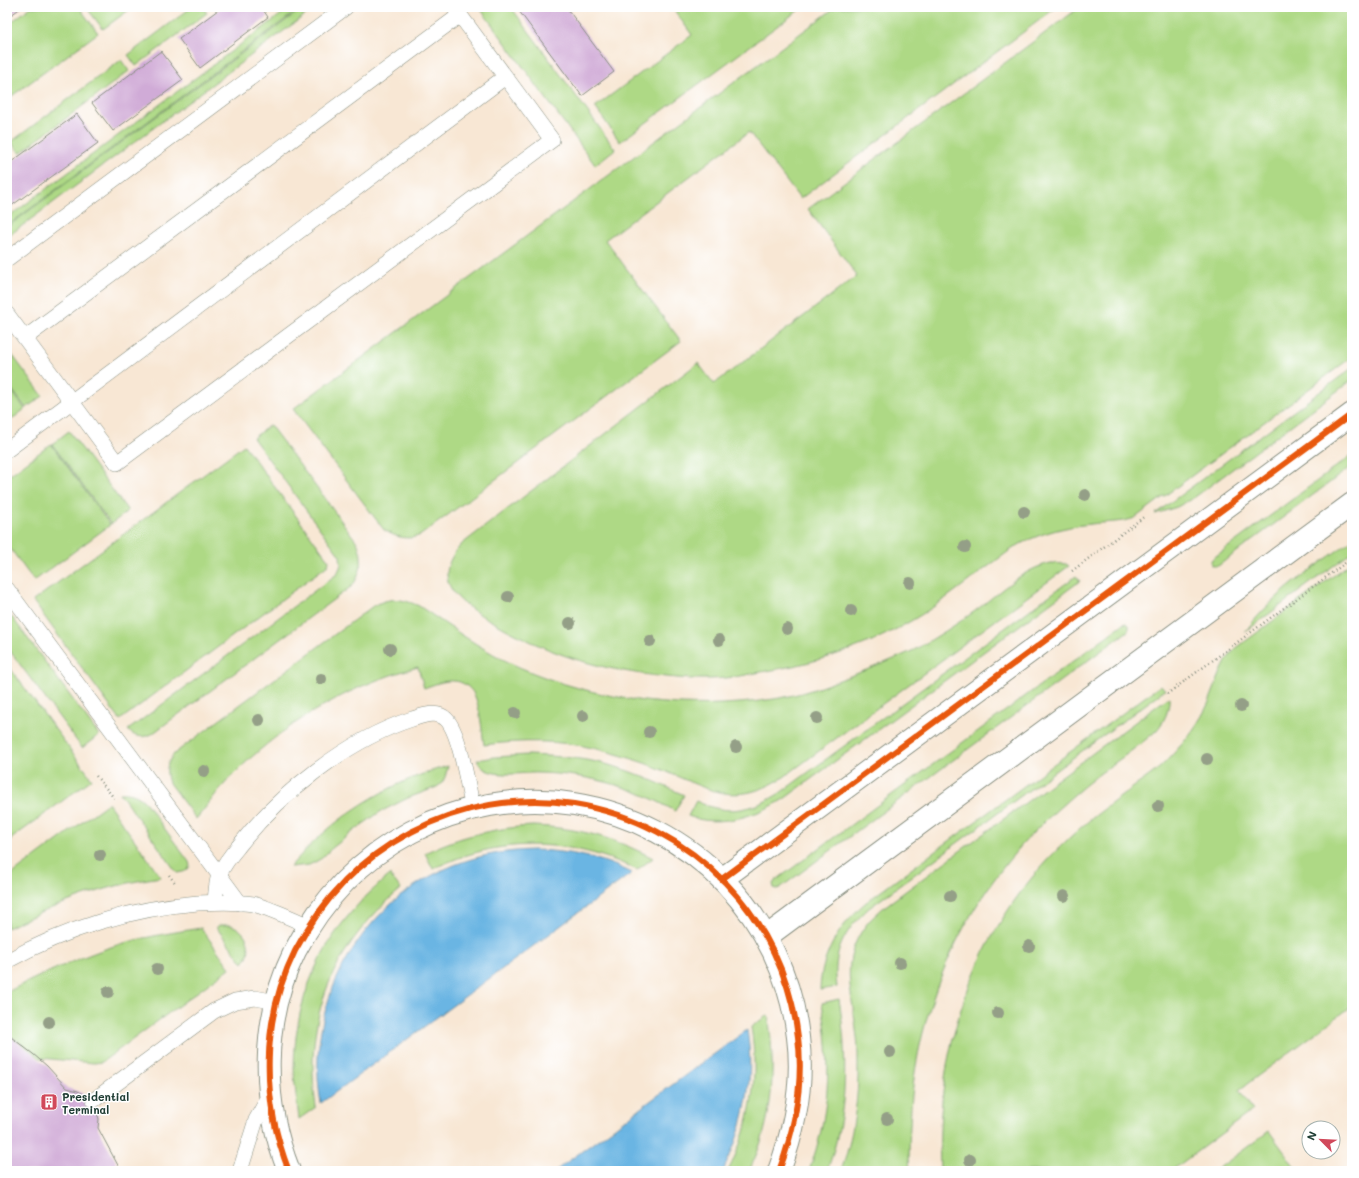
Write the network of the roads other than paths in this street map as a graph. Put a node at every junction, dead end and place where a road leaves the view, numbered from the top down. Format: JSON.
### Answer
{"nodes":[{"id":1,"x":346,"y":7,"type":"edge"},
{"id":2,"x":457,"y":11,"type":"edge"},
{"id":3,"x":505,"y":77,"type":"junction"},
{"id":4,"x":7,"y":259,"type":"edge"},
{"id":5,"x":7,"y":314,"type":"edge"},
{"id":6,"x":25,"y":338,"type":"junction"},
{"id":7,"x":72,"y":402,"type":"junction"},
{"id":8,"x":1352,"y":414,"type":"edge"},
{"id":9,"x":7,"y":450,"type":"edge"},
{"id":10,"x":1352,"y":504,"type":"edge"},
{"id":11,"x":7,"y":589,"type":"edge"},
{"id":12,"x":473,"y":809,"type":"junction"},
{"id":13,"x":219,"y":875,"type":"junction"},
{"id":14,"x":722,"y":879,"type":"junction"},
{"id":15,"x":214,"y":902,"type":"junction"},
{"id":16,"x":240,"y":903,"type":"junction"},
{"id":17,"x":309,"y":926,"type":"junction"},
{"id":18,"x":766,"y":937,"type":"junction"},
{"id":19,"x":7,"y":961,"type":"edge"},
{"id":20,"x":276,"y":1002,"type":"junction"},
{"id":21,"x":269,"y":1097,"type":"junction"},
{"id":22,"x":94,"y":1100,"type":"dead end"},
{"id":23,"x":240,"y":1171,"type":"edge"},
{"id":24,"x":289,"y":1171,"type":"edge"},
{"id":25,"x":779,"y":1171,"type":"edge"}],
"edges":[{"from":1,"to":4,"type":"lane"},
{"from":2,"to":3,"type":"lane"},
{"from":2,"to":6,"type":"lane"},
{"from":3,"to":7,"type":"lane"},
{"from":3,"to":7,"type":"lane"},
{"from":5,"to":6,"type":"lane"},
{"from":6,"to":7,"type":"lane"},
{"from":7,"to":9,"type":"lane"},
{"from":8,"to":14,"type":"street"},
{"from":10,"to":18,"type":"street"},
{"from":11,"to":13,"type":"lane"},
{"from":12,"to":13,"type":"lane"},
{"from":12,"to":14,"type":"street"},
{"from":12,"to":17,"type":"street"},
{"from":13,"to":15,"type":"lane"},
{"from":13,"to":16,"type":"lane"},
{"from":14,"to":18,"type":"street"},
{"from":15,"to":16,"type":"lane"},
{"from":15,"to":19,"type":"lane"},
{"from":16,"to":17,"type":"lane"},
{"from":17,"to":20,"type":"street"},
{"from":18,"to":25,"type":"street"},
{"from":20,"to":21,"type":"street"},
{"from":20,"to":22,"type":"lane"},
{"from":21,"to":23,"type":"lane"},
{"from":21,"to":24,"type":"street"}]}
